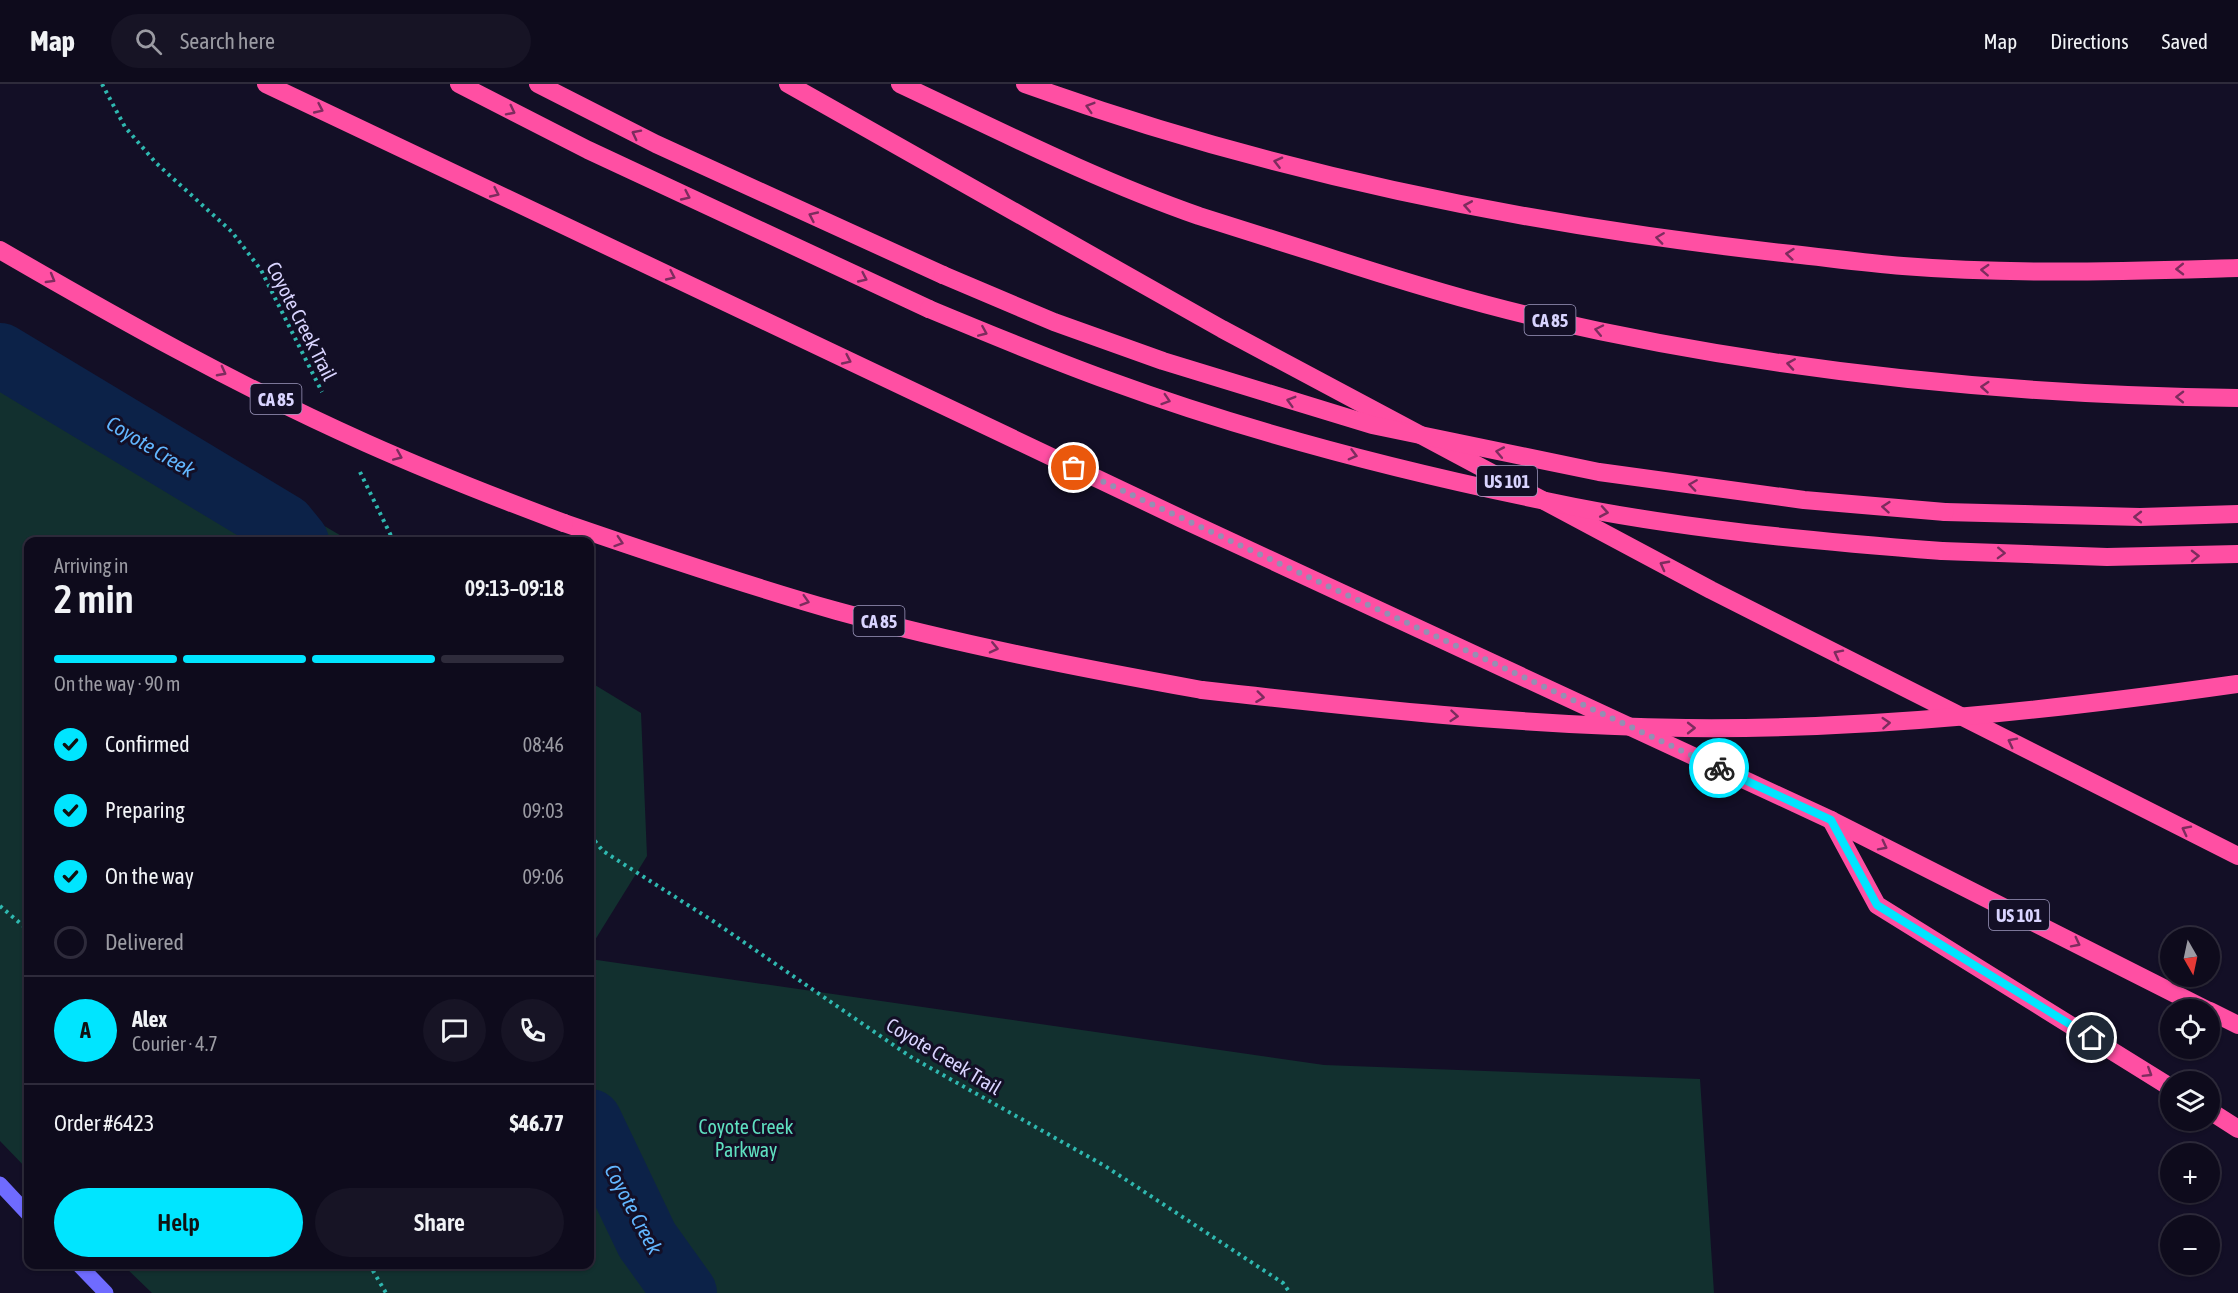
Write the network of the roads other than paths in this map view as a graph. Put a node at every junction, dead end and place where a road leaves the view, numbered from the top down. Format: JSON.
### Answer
{"nodes":[{"id":1,"x":266,"y":84,"type":"edge"},
{"id":2,"x":459,"y":84,"type":"edge"},
{"id":3,"x":538,"y":84,"type":"edge"},
{"id":4,"x":788,"y":84,"type":"edge"},
{"id":5,"x":900,"y":84,"type":"edge"},
{"id":6,"x":1025,"y":84,"type":"edge"},
{"id":7,"x":0,"y":250,"type":"edge"},
{"id":8,"x":2238,"y":268,"type":"edge"},
{"id":9,"x":2238,"y":398,"type":"edge"},
{"id":10,"x":2238,"y":514,"type":"edge"},
{"id":11,"x":2238,"y":554,"type":"edge"},
{"id":12,"x":2238,"y":684,"type":"edge"},
{"id":13,"x":1831,"y":820,"type":"junction"},
{"id":14,"x":2238,"y":856,"type":"edge"},
{"id":15,"x":2187,"y":999,"type":"edge"},
{"id":16,"x":2220,"y":1016,"type":"edge"},
{"id":17,"x":2238,"y":1025,"type":"edge"},
{"id":18,"x":2160,"y":1081,"type":"edge"},
{"id":19,"x":2220,"y":1117,"type":"edge"},
{"id":20,"x":2238,"y":1129,"type":"edge"},
{"id":21,"x":0,"y":1184,"type":"edge"},
{"id":22,"x":24,"y":1210,"type":"edge"},
{"id":23,"x":83,"y":1269,"type":"edge"},
{"id":24,"x":106,"y":1293,"type":"edge"}],
"edges":[{"from":1,"to":13,"type":"highway","number":"US 101","one_way":true},
{"from":2,"to":11,"type":"highway","one_way":true,"bridge":true},
{"from":10,"to":3,"type":"highway","one_way":true,"bridge":true},
{"from":14,"to":4,"type":"highway","number":"US 101","one_way":true},
{"from":9,"to":5,"type":"highway","number":"CA 85","one_way":true},
{"from":8,"to":6,"type":"highway","one_way":true},
{"from":7,"to":12,"type":"highway","number":"CA 85","one_way":true,"bridge":true},
{"from":13,"to":15,"type":"highway","number":"US 101","one_way":true},
{"from":13,"to":18,"type":"highway","one_way":true},
{"from":16,"to":17,"type":"highway","number":"US 101"},
{"from":19,"to":20,"type":"highway"},
{"from":21,"to":22,"type":"street"},
{"from":23,"to":24,"type":"street"}]}
